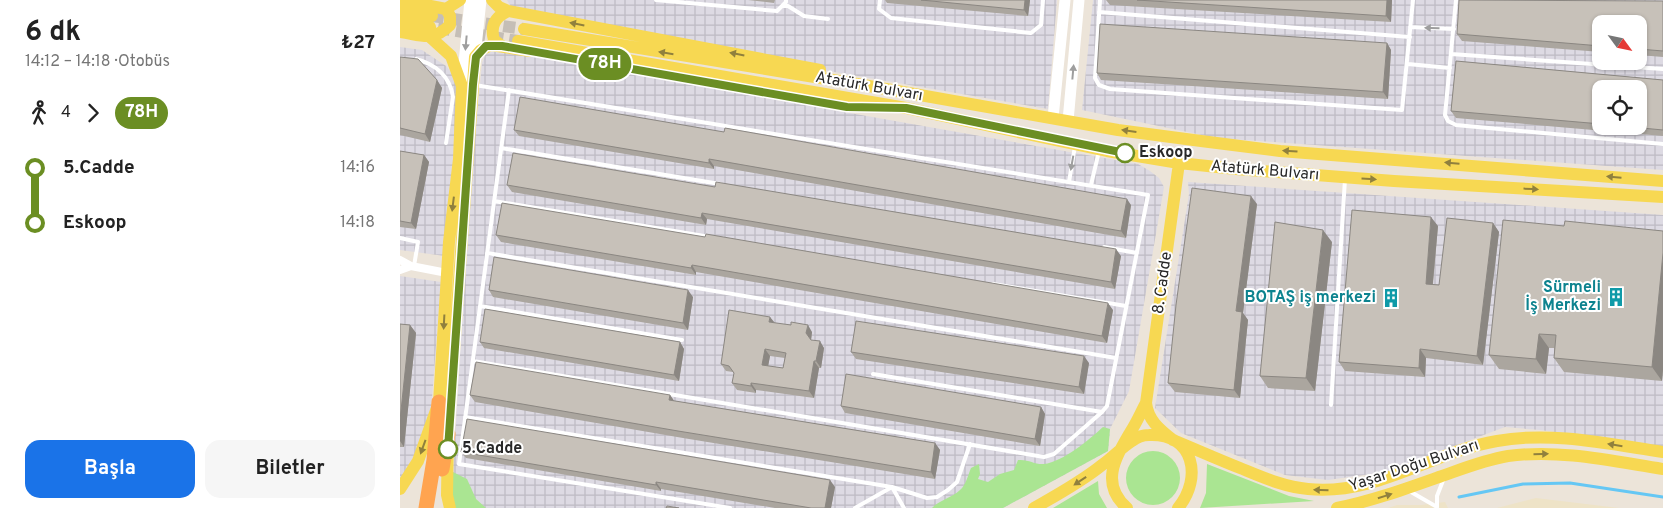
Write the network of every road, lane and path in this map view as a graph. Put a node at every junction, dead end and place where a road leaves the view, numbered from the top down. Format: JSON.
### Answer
{"nodes":[{"id":1,"x":401,"y":0,"type":"edge"},
{"id":2,"x":460,"y":0,"type":"edge"},
{"id":3,"x":470,"y":0,"type":"edge"},
{"id":4,"x":481,"y":0,"type":"edge"},
{"id":5,"x":492,"y":0,"type":"edge"},
{"id":6,"x":656,"y":0,"type":"edge"},
{"id":7,"x":786,"y":0,"type":"edge"},
{"id":8,"x":880,"y":0,"type":"edge"},
{"id":9,"x":1043,"y":0,"type":"edge"},
{"id":10,"x":1065,"y":0,"type":"edge"},
{"id":11,"x":1079,"y":0,"type":"edge"},
{"id":12,"x":1100,"y":0,"type":"edge"},
{"id":13,"x":1413,"y":0,"type":"edge"},
{"id":14,"x":1456,"y":0,"type":"edge"},
{"id":15,"x":447,"y":4,"type":"edge"},
{"id":16,"x":782,"y":6,"type":"junction"},
{"id":17,"x":400,"y":10,"type":"edge"},
{"id":18,"x":508,"y":11,"type":"junction"},
{"id":19,"x":1099,"y":12,"type":"junction"},
{"id":20,"x":828,"y":19,"type":"dead end"},
{"id":21,"x":400,"y":22,"type":"edge"},
{"id":22,"x":430,"y":26,"type":"junction"},
{"id":23,"x":1410,"y":27,"type":"junction"},
{"id":24,"x":1454,"y":29,"type":"junction"},
{"id":25,"x":400,"y":32,"type":"edge"},
{"id":26,"x":1410,"y":37,"type":"junction"},
{"id":27,"x":502,"y":46,"type":"junction"},
{"id":28,"x":1451,"y":54,"type":"junction"},
{"id":29,"x":476,"y":57,"type":"junction"},
{"id":30,"x":416,"y":60,"type":"edge"},
{"id":31,"x":454,"y":64,"type":"junction"},
{"id":32,"x":1408,"y":64,"type":"junction"},
{"id":33,"x":1450,"y":68,"type":"junction"},
{"id":34,"x":1663,"y":70,"type":"edge"},
{"id":35,"x":443,"y":74,"type":"junction"},
{"id":36,"x":467,"y":85,"type":"junction"},
{"id":37,"x":869,"y":86,"type":"junction"},
{"id":38,"x":509,"y":90,"type":"junction"},
{"id":39,"x":906,"y":108,"type":"junction"},
{"id":40,"x":1053,"y":118,"type":"junction"},
{"id":41,"x":1068,"y":121,"type":"junction"},
{"id":42,"x":1048,"y":138,"type":"junction"},
{"id":43,"x":446,"y":143,"type":"dead end"},
{"id":44,"x":1076,"y":144,"type":"junction"},
{"id":45,"x":1663,"y":144,"type":"edge"},
{"id":46,"x":501,"y":148,"type":"junction"},
{"id":47,"x":1100,"y":149,"type":"junction"},
{"id":48,"x":1179,"y":162,"type":"junction"},
{"id":49,"x":1345,"y":177,"type":"junction"},
{"id":50,"x":1663,"y":181,"type":"edge"},
{"id":51,"x":1069,"y":182,"type":"junction"},
{"id":52,"x":726,"y":185,"type":"edge"},
{"id":53,"x":1091,"y":185,"type":"junction"},
{"id":54,"x":1663,"y":197,"type":"edge"},
{"id":55,"x":494,"y":201,"type":"junction"},
{"id":56,"x":400,"y":238,"type":"edge"},
{"id":57,"x":718,"y":238,"type":"edge"},
{"id":58,"x":1098,"y":246,"type":"edge"},
{"id":59,"x":487,"y":253,"type":"junction"},
{"id":60,"x":1137,"y":253,"type":"junction"},
{"id":61,"x":400,"y":260,"type":"edge"},
{"id":62,"x":412,"y":267,"type":"junction"},
{"id":63,"x":400,"y":270,"type":"edge"},
{"id":64,"x":446,"y":273,"type":"junction"},
{"id":65,"x":990,"y":283,"type":"edge"},
{"id":66,"x":480,"y":306,"type":"junction"},
{"id":67,"x":1126,"y":306,"type":"junction"},
{"id":68,"x":682,"y":340,"type":"dead end"},
{"id":69,"x":1116,"y":358,"type":"junction"},
{"id":70,"x":473,"y":361,"type":"junction"},
{"id":71,"x":874,"y":374,"type":"dead end"},
{"id":72,"x":439,"y":402,"type":"junction"},
{"id":73,"x":1146,"y":402,"type":"junction"},
{"id":74,"x":1331,"y":405,"type":"dead end"},
{"id":75,"x":1102,"y":412,"type":"junction"},
{"id":76,"x":465,"y":417,"type":"junction"},
{"id":77,"x":448,"y":434,"type":"junction"},
{"id":78,"x":1173,"y":440,"type":"junction"},
{"id":79,"x":970,"y":444,"type":"junction"},
{"id":80,"x":1119,"y":452,"type":"junction"},
{"id":81,"x":1663,"y":452,"type":"edge"},
{"id":82,"x":1663,"y":469,"type":"edge"},
{"id":83,"x":1447,"y":474,"type":"junction"},
{"id":84,"x":892,"y":486,"type":"junction"},
{"id":85,"x":400,"y":489,"type":"edge"},
{"id":86,"x":1404,"y":489,"type":"junction"},
{"id":87,"x":426,"y":508,"type":"edge"},
{"id":88,"x":437,"y":508,"type":"edge"},
{"id":89,"x":450,"y":508,"type":"edge"},
{"id":90,"x":730,"y":508,"type":"edge"},
{"id":91,"x":856,"y":508,"type":"edge"},
{"id":92,"x":904,"y":508,"type":"edge"},
{"id":93,"x":1034,"y":508,"type":"edge"},
{"id":94,"x":1127,"y":508,"type":"edge"},
{"id":95,"x":1178,"y":508,"type":"edge"},
{"id":96,"x":1337,"y":508,"type":"edge"}],
"edges":[{"from":1,"to":15,"type":"main road"},
{"from":2,"to":15,"type":"main road"},
{"from":3,"to":36,"type":"street","one_way":true},
{"from":4,"to":29,"type":"street"},
{"from":5,"to":18,"type":"main road"},
{"from":6,"to":16,"type":"lane"},
{"from":7,"to":16,"type":"lane"},
{"from":8,"to":9,"type":"lane"},
{"from":10,"to":40,"type":"street"},
{"from":41,"to":11,"type":"street","one_way":true},
{"from":12,"to":19,"type":"lane"},
{"from":13,"to":23,"type":"lane"},
{"from":14,"to":24,"type":"lane"},
{"from":15,"to":22,"type":"main road"},
{"from":16,"to":20,"type":"lane"},
{"from":17,"to":22,"type":"main road"},
{"from":18,"to":27,"type":"main road"},
{"from":37,"to":18,"type":"main road","one_way":true},
{"from":19,"to":26,"type":"lane"},
{"from":19,"to":32,"type":"lane"},
{"from":21,"to":22,"type":"main road"},
{"from":22,"to":25,"type":"main road"},
{"from":22,"to":31,"type":"main road"},
{"from":24,"to":23,"type":"lane","one_way":true},
{"from":23,"to":26,"type":"lane"},
{"from":24,"to":28,"type":"lane"},
{"from":26,"to":32,"type":"lane"},
{"from":27,"to":29,"type":"main road"},
{"from":27,"to":39,"type":"main road"},
{"from":28,"to":33,"type":"lane"},
{"from":28,"to":34,"type":"lane"},
{"from":29,"to":36,"type":"main road"},
{"from":30,"to":35,"type":"lane"},
{"from":31,"to":35,"type":"lane"},
{"from":31,"to":36,"type":"main road"},
{"from":32,"to":33,"type":"lane"},
{"from":33,"to":45,"type":"lane"},
{"from":35,"to":43,"type":"lane"},
{"from":36,"to":38,"type":"lane"},
{"from":36,"to":64,"type":"main road","one_way":true},
{"from":36,"to":77,"type":"main road"},
{"from":37,"to":39,"type":"main road","name":"Atatürk Bulvarı","one_way":true},
{"from":37,"to":40,"type":"main road","name":"Atatürk Bulvarı"},
{"from":38,"to":46,"type":"lane"},
{"from":38,"to":51,"type":"lane"},
{"from":39,"to":42,"type":"main road","name":"Atatürk Bulvarı"},
{"from":40,"to":41,"type":"main road","name":"Atatürk Bulvarı"},
{"from":41,"to":42,"type":"main road"},
{"from":50,"to":41,"type":"main road","name":"Atatürk Bulvarı","one_way":true},
{"from":42,"to":44,"type":"main road","name":"Atatürk Bulvarı"},
{"from":44,"to":47,"type":"main road","name":"Atatürk Bulvarı"},
{"from":44,"to":51,"type":"lane","one_way":true},
{"from":46,"to":52,"type":"lane"},
{"from":46,"to":55,"type":"lane"},
{"from":47,"to":48,"type":"main road","name":"Atatürk Bulvarı"},
{"from":47,"to":53,"type":"lane"},
{"from":48,"to":49,"type":"main road","name":"Atatürk Bulvarı"},
{"from":48,"to":73,"type":"main road","name":"8. Cadde"},
{"from":49,"to":54,"type":"main road","name":"Atatürk Bulvarı","one_way":true},
{"from":49,"to":74,"type":"lane"},
{"from":51,"to":53,"type":"lane"},
{"from":53,"to":60,"type":"lane"},
{"from":55,"to":57,"type":"lane"},
{"from":55,"to":59,"type":"lane"},
{"from":56,"to":62,"type":"lane"},
{"from":58,"to":60,"type":"lane"},
{"from":59,"to":66,"type":"lane"},
{"from":59,"to":69,"type":"lane"},
{"from":60,"to":67,"type":"lane"},
{"from":61,"to":62,"type":"street"},
{"from":62,"to":63,"type":"street"},
{"from":62,"to":64,"type":"street"},
{"from":64,"to":72,"type":"main road","one_way":true},
{"from":65,"to":67,"type":"lane"},
{"from":66,"to":68,"type":"lane"},
{"from":66,"to":70,"type":"lane"},
{"from":67,"to":69,"type":"lane"},
{"from":69,"to":75,"type":"lane"},
{"from":70,"to":76,"type":"lane"},
{"from":70,"to":79,"type":"lane"},
{"from":71,"to":75,"type":"lane"},
{"from":72,"to":85,"type":"main road","one_way":true},
{"from":72,"to":87,"type":"highway"},
{"from":73,"to":78,"type":"main road","name":"Yaşar Doğu Bulvarı"},
{"from":73,"to":80,"type":"main road"},
{"from":75,"to":79,"type":"lane"},
{"from":76,"to":84,"type":"lane"},
{"from":76,"to":90,"type":"lane"},
{"from":77,"to":88,"type":"highway"},
{"from":77,"to":89,"type":"main road"},
{"from":78,"to":80,"type":"main road","name":"Yaşar Doğu Bulvarı"},
{"from":81,"to":78,"type":"main road","name":"Yaşar Doğu Bulvarı","one_way":true},
{"from":78,"to":95,"type":"main road","name":"Yaşar Doğu Bulvarı"},
{"from":79,"to":84,"type":"lane"},
{"from":80,"to":93,"type":"main road","name":"Yaşar Doğu Bulvarı","one_way":true},
{"from":80,"to":94,"type":"main road"},
{"from":83,"to":82,"type":"main road","name":"Yaşar Doğu Bulvarı","one_way":true},
{"from":83,"to":86,"type":"main road","name":"Yaşar Doğu Bulvarı"},
{"from":83,"to":86,"type":"lane"},
{"from":84,"to":91,"type":"lane"},
{"from":84,"to":92,"type":"lane"},
{"from":96,"to":86,"type":"main road","name":"Yaşar Doğu Bulvarı","one_way":true}]}
